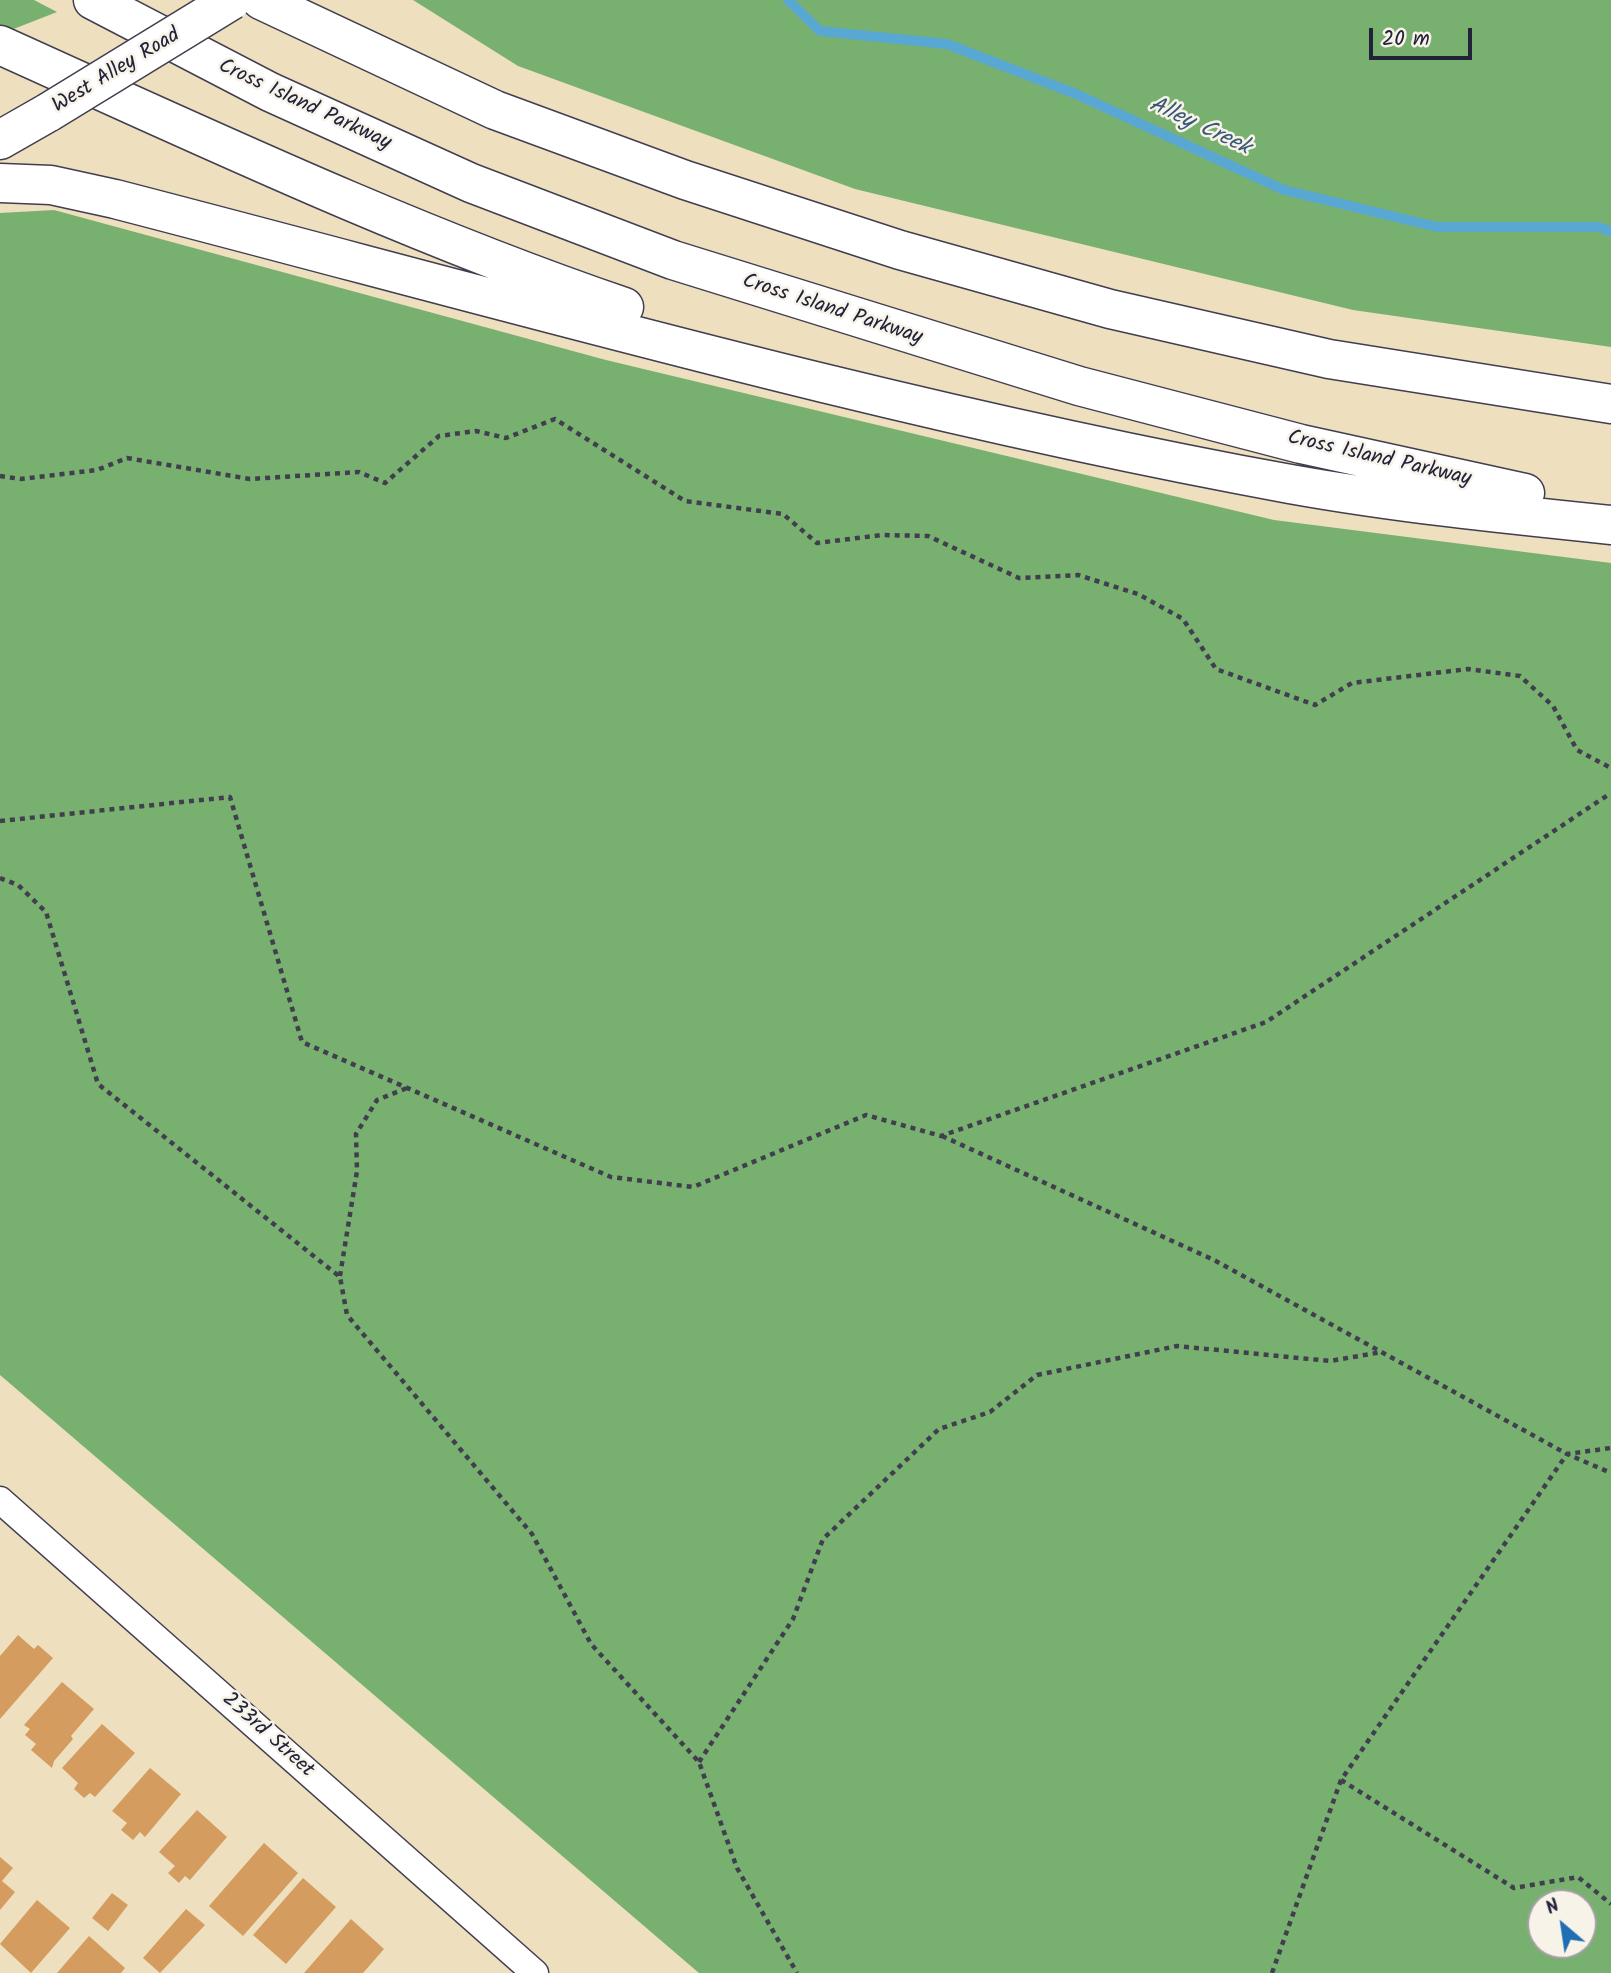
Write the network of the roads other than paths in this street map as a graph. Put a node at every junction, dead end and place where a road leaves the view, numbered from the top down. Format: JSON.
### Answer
{"nodes":[{"id":1,"x":93,"y":0,"type":"edge"},
{"id":2,"x":232,"y":0,"type":"edge"},
{"id":3,"x":261,"y":0,"type":"edge"},
{"id":4,"x":0,"y":45,"type":"edge"},
{"id":5,"x":0,"y":140,"type":"edge"},
{"id":6,"x":0,"y":183,"type":"edge"},
{"id":7,"x":1611,"y":404,"type":"edge"},
{"id":8,"x":1295,"y":485,"type":"junction"},
{"id":9,"x":1611,"y":507,"type":"edge"},
{"id":10,"x":1611,"y":525,"type":"edge"},
{"id":11,"x":0,"y":1500,"type":"edge"},
{"id":12,"x":535,"y":1973,"type":"edge"}],
"edges":[{"from":1,"to":9,"type":"main road","name":"Cross Island Parkway"},
{"from":2,"to":5,"type":"main road","name":"West Alley Road","bridge":true},
{"from":3,"to":7,"type":"main road"},
{"from":4,"to":8,"type":"main road"},
{"from":6,"to":8,"type":"main road"},
{"from":8,"to":10,"type":"main road"},
{"from":11,"to":12,"type":"street","name":"233rd Street"}]}
